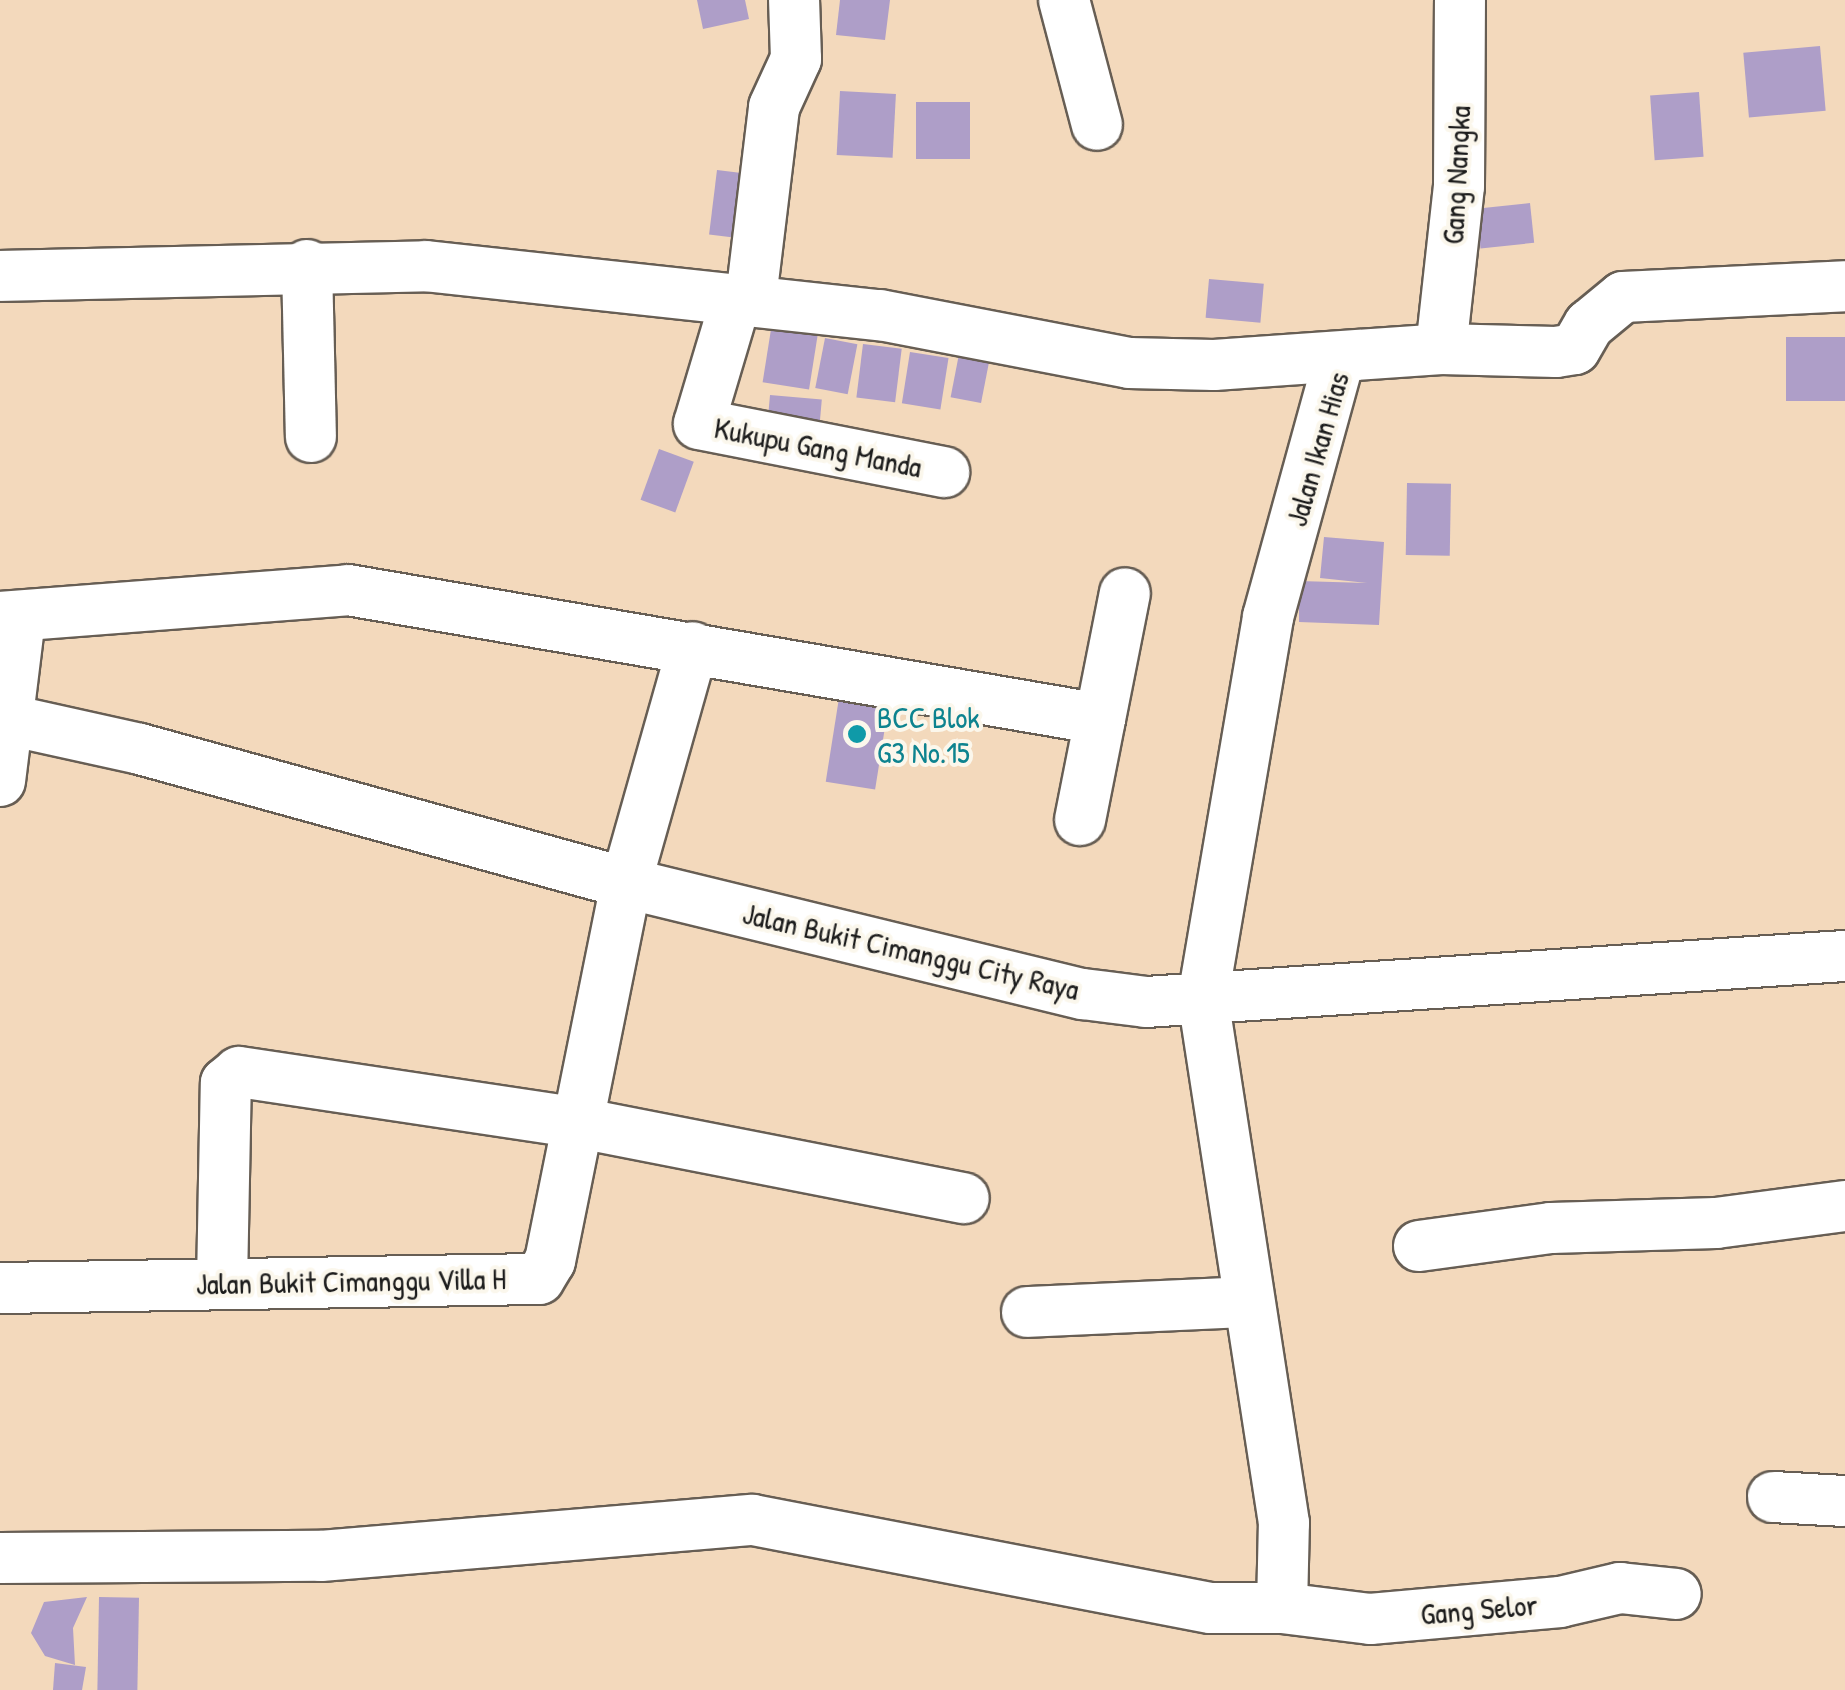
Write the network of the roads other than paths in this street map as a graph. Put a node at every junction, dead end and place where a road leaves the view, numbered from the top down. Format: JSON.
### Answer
{"nodes":[{"id":1,"x":794,"y":0,"type":"edge"},
{"id":2,"x":1064,"y":0,"type":"edge"},
{"id":3,"x":1460,"y":0,"type":"edge"},
{"id":4,"x":1097,"y":124,"type":"dead end"},
{"id":5,"x":308,"y":265,"type":"junction"},
{"id":6,"x":0,"y":276,"type":"edge"},
{"id":7,"x":1845,"y":286,"type":"edge"},
{"id":8,"x":743,"y":301,"type":"junction"},
{"id":9,"x":1441,"y":349,"type":"junction"},
{"id":10,"x":1339,"y":359,"type":"junction"},
{"id":11,"x":310,"y":436,"type":"dead end"},
{"id":12,"x":944,"y":472,"type":"dead end"},
{"id":13,"x":1126,"y":593,"type":"dead end"},
{"id":14,"x":10,"y":617,"type":"edge"},
{"id":15,"x":694,"y":647,"type":"junction"},
{"id":16,"x":6,"y":718,"type":"edge"},
{"id":17,"x":1100,"y":719,"type":"junction"},
{"id":18,"x":0,"y":780,"type":"edge"},
{"id":19,"x":1080,"y":820,"type":"dead end"},
{"id":20,"x":626,"y":883,"type":"junction"},
{"id":21,"x":1845,"y":956,"type":"edge"},
{"id":22,"x":1202,"y":998,"type":"junction"},
{"id":23,"x":580,"y":1123,"type":"junction"},
{"id":24,"x":964,"y":1198,"type":"dead end"},
{"id":25,"x":1845,"y":1206,"type":"edge"},
{"id":26,"x":1419,"y":1246,"type":"dead end"},
{"id":27,"x":222,"y":1282,"type":"junction"},
{"id":28,"x":0,"y":1288,"type":"edge"},
{"id":29,"x":1248,"y":1302,"type":"junction"},
{"id":30,"x":1028,"y":1312,"type":"dead end"},
{"id":31,"x":1773,"y":1498,"type":"dead end"},
{"id":32,"x":1845,"y":1501,"type":"edge"},
{"id":33,"x":0,"y":1558,"type":"edge"},
{"id":34,"x":1676,"y":1594,"type":"dead end"},
{"id":35,"x":1282,"y":1608,"type":"junction"}],
"edges":[{"from":1,"to":8,"type":"street"},
{"from":2,"to":4,"type":"street"},
{"from":3,"to":9,"type":"street","name":"Gang Nangka"},
{"from":5,"to":6,"type":"street"},
{"from":5,"to":8,"type":"street"},
{"from":5,"to":11,"type":"street"},
{"from":7,"to":9,"type":"street","name":"Jalan Ikan Hias"},
{"from":8,"to":10,"type":"street"},
{"from":8,"to":12,"type":"street","name":"Kukupu Gang Manda"},
{"from":9,"to":10,"type":"street","name":"Jalan Ikan Hias"},
{"from":10,"to":22,"type":"street","name":"Jalan Ikan Hias"},
{"from":13,"to":17,"type":"street"},
{"from":14,"to":15,"type":"street"},
{"from":14,"to":16,"type":"street"},
{"from":15,"to":17,"type":"street"},
{"from":15,"to":20,"type":"street"},
{"from":16,"to":18,"type":"street"},
{"from":16,"to":20,"type":"street","name":"Jalan Bukit Cimanggu City Raya"},
{"from":17,"to":19,"type":"street"},
{"from":20,"to":22,"type":"street","name":"Jalan Bukit Cimanggu City Raya"},
{"from":20,"to":23,"type":"street"},
{"from":21,"to":22,"type":"street","name":"Jalan Bukit Cimanggu City Raya"},
{"from":22,"to":29,"type":"street","name":"Jalan Ikan Hias"},
{"from":23,"to":24,"type":"street"},
{"from":23,"to":27,"type":"street","name":"Jalan Bukit Cimanggu Villa H"},
{"from":23,"to":27,"type":"street"},
{"from":25,"to":26,"type":"street"},
{"from":27,"to":28,"type":"street","name":"Jalan Bukit Cimanggu Villa H"},
{"from":29,"to":30,"type":"street"},
{"from":29,"to":35,"type":"street","name":"Jalan Ikan Hias"},
{"from":31,"to":32,"type":"street"},
{"from":33,"to":35,"type":"street","name":"Gang Selor"},
{"from":34,"to":35,"type":"street","name":"Gang Selor"}]}
